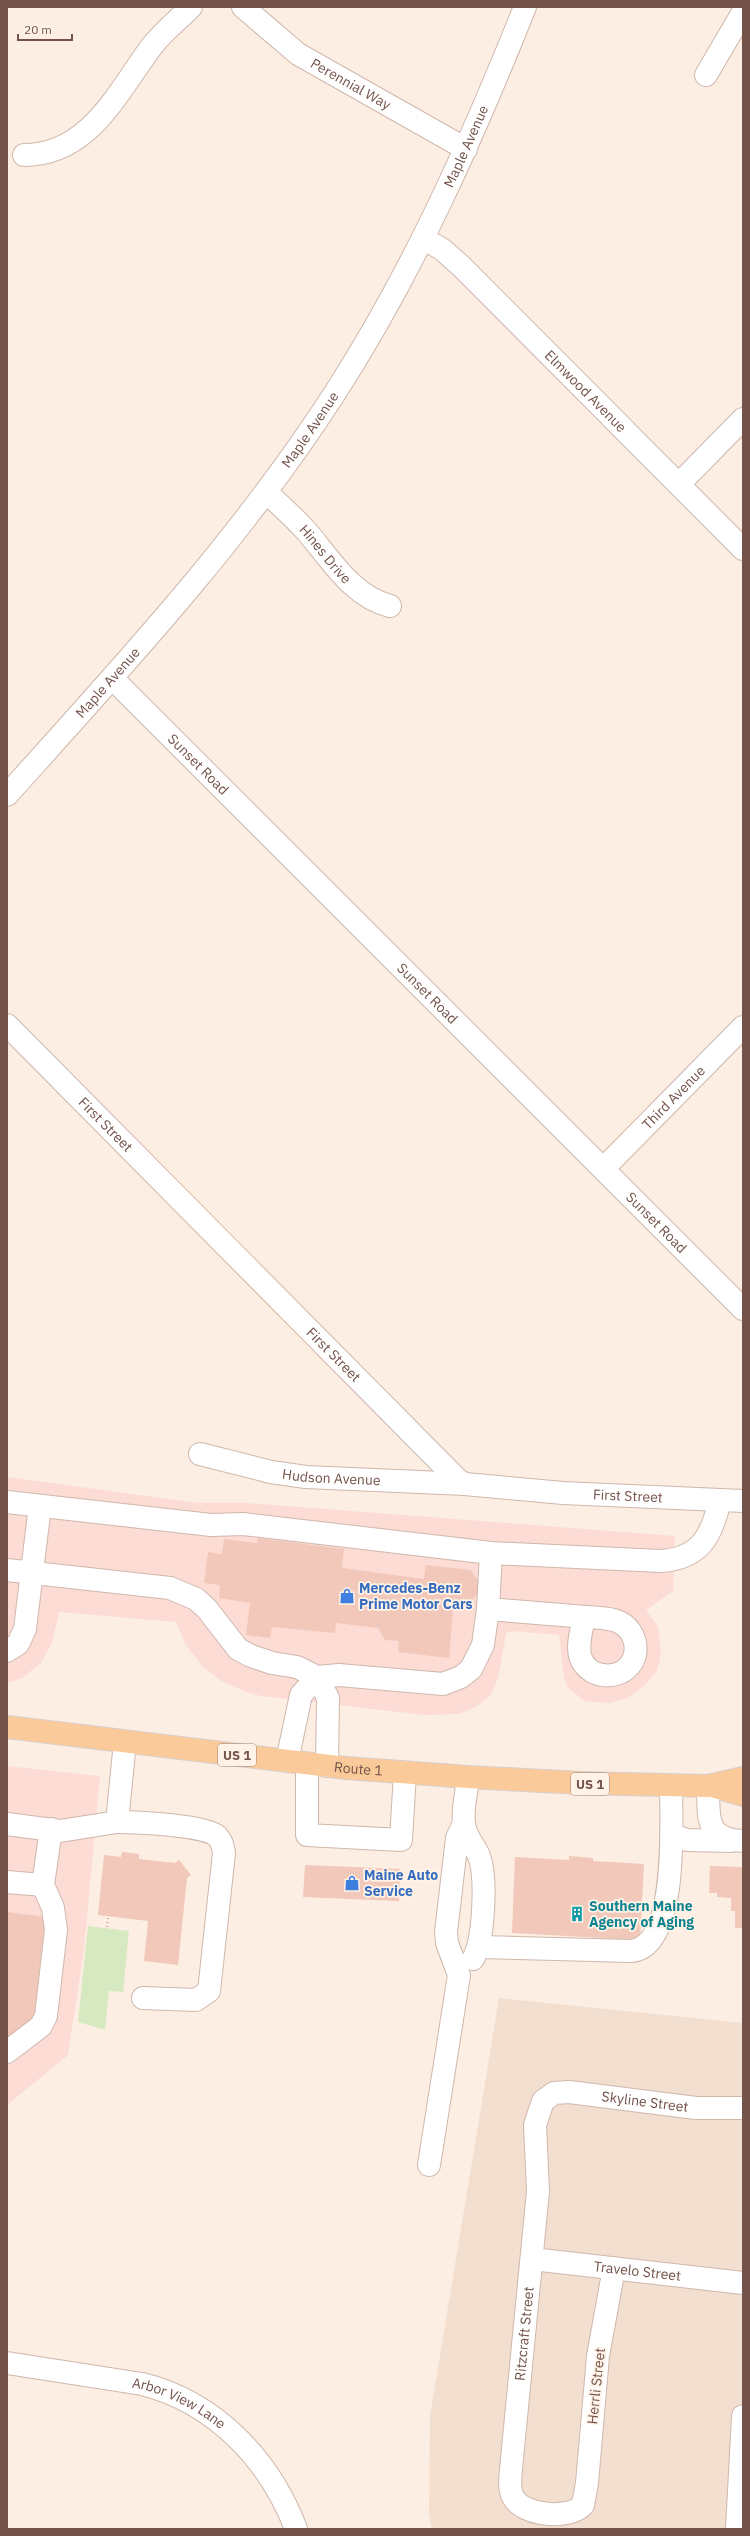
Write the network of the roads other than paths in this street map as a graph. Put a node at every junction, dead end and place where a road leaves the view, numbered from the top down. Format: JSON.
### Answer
{"nodes":[{"id":1,"x":191,"y":7,"type":"edge"},
{"id":2,"x":243,"y":7,"type":"edge"},
{"id":3,"x":525,"y":7,"type":"edge"},
{"id":4,"x":743,"y":14,"type":"edge"},
{"id":5,"x":735,"y":46,"type":"edge"},
{"id":6,"x":706,"y":75,"type":"dead end"},
{"id":7,"x":466,"y":150,"type":"junction"},
{"id":8,"x":24,"y":155,"type":"dead end"},
{"id":9,"x":423,"y":238,"type":"junction"},
{"id":10,"x":743,"y":419,"type":"edge"},
{"id":11,"x":679,"y":484,"type":"junction"},
{"id":12,"x":266,"y":492,"type":"junction"},
{"id":13,"x":743,"y":549,"type":"edge"},
{"id":14,"x":390,"y":606,"type":"dead end"},
{"id":15,"x":112,"y":678,"type":"junction"},
{"id":16,"x":7,"y":795,"type":"edge"},
{"id":17,"x":7,"y":1025,"type":"edge"},
{"id":18,"x":743,"y":1027,"type":"edge"},
{"id":19,"x":604,"y":1168,"type":"junction"},
{"id":20,"x":743,"y":1309,"type":"edge"},
{"id":21,"x":200,"y":1454,"type":"dead end"},
{"id":22,"x":465,"y":1484,"type":"junction"},
{"id":23,"x":720,"y":1500,"type":"junction"},
{"id":24,"x":743,"y":1501,"type":"edge"},
{"id":25,"x":7,"y":1502,"type":"edge"},
{"id":26,"x":40,"y":1506,"type":"junction"},
{"id":27,"x":492,"y":1553,"type":"junction"},
{"id":28,"x":7,"y":1570,"type":"edge"},
{"id":29,"x":32,"y":1573,"type":"junction"},
{"id":30,"x":488,"y":1609,"type":"junction"},
{"id":31,"x":584,"y":1617,"type":"dead end"},
{"id":32,"x":7,"y":1652,"type":"edge"},
{"id":33,"x":317,"y":1677,"type":"junction"},
{"id":34,"x":7,"y":1727,"type":"edge"},
{"id":35,"x":125,"y":1742,"type":"junction"},
{"id":36,"x":307,"y":1764,"type":"junction"},
{"id":37,"x":405,"y":1773,"type":"junction"},
{"id":38,"x":468,"y":1777,"type":"junction"},
{"id":39,"x":743,"y":1778,"type":"edge"},
{"id":40,"x":671,"y":1786,"type":"junction"},
{"id":41,"x":710,"y":1786,"type":"junction"},
{"id":42,"x":743,"y":1795,"type":"edge"},
{"id":43,"x":117,"y":1822,"type":"junction"},
{"id":44,"x":464,"y":1823,"type":"junction"},
{"id":45,"x":7,"y":1824,"type":"edge"},
{"id":46,"x":51,"y":1829,"type":"junction"},
{"id":47,"x":671,"y":1835,"type":"junction"},
{"id":48,"x":740,"y":1841,"type":"edge"},
{"id":49,"x":7,"y":1882,"type":"edge"},
{"id":50,"x":43,"y":1885,"type":"junction"},
{"id":51,"x":479,"y":1947,"type":"junction"},
{"id":52,"x":459,"y":1975,"type":"junction"},
{"id":53,"x":143,"y":1998,"type":"dead end"},
{"id":54,"x":7,"y":2052,"type":"edge"},
{"id":55,"x":548,"y":2096,"type":"joint"},
{"id":56,"x":743,"y":2108,"type":"edge"},
{"id":57,"x":429,"y":2165,"type":"dead end"},
{"id":58,"x":532,"y":2259,"type":"junction"},
{"id":59,"x":614,"y":2268,"type":"junction"},
{"id":60,"x":743,"y":2284,"type":"edge"},
{"id":61,"x":7,"y":2363,"type":"edge"},
{"id":62,"x":743,"y":2416,"type":"edge"},
{"id":63,"x":741,"y":2473,"type":"edge"},
{"id":64,"x":583,"y":2505,"type":"joint"},
{"id":65,"x":296,"y":2529,"type":"edge"},
{"id":66,"x":737,"y":2529,"type":"edge"}],
"edges":[{"from":1,"to":8,"type":"street"},
{"from":2,"to":7,"type":"street","name":"Perennial Way"},
{"from":3,"to":7,"type":"street","name":"Maple Avenue"},
{"from":4,"to":5,"type":"street"},
{"from":5,"to":6,"type":"street"},
{"from":7,"to":9,"type":"street","name":"Maple Avenue"},
{"from":9,"to":11,"type":"street","name":"Elmwood Avenue"},
{"from":9,"to":12,"type":"street","name":"Maple Avenue"},
{"from":10,"to":11,"type":"street"},
{"from":11,"to":13,"type":"street","name":"Elmwood Avenue"},
{"from":12,"to":14,"type":"street","name":"Hines Drive"},
{"from":12,"to":15,"type":"street","name":"Maple Avenue"},
{"from":15,"to":16,"type":"street","name":"Maple Avenue"},
{"from":15,"to":19,"type":"street","name":"Sunset Road"},
{"from":17,"to":22,"type":"street","name":"First Street"},
{"from":18,"to":19,"type":"street","name":"Third Avenue"},
{"from":19,"to":20,"type":"street","name":"Sunset Road"},
{"from":21,"to":22,"type":"street","name":"Hudson Avenue"},
{"from":22,"to":23,"type":"street","name":"First Street"},
{"from":23,"to":24,"type":"street","name":"First Street"},
{"from":23,"to":27,"type":"street"},
{"from":25,"to":26,"type":"street"},
{"from":26,"to":27,"type":"street"},
{"from":26,"to":29,"type":"street"},
{"from":27,"to":30,"type":"street"},
{"from":28,"to":29,"type":"street"},
{"from":29,"to":32,"type":"street"},
{"from":29,"to":33,"type":"street"},
{"from":30,"to":31,"type":"street"},
{"from":30,"to":33,"type":"street"},
{"from":33,"to":36,"type":"street"},
{"from":33,"to":36,"type":"street"},
{"from":34,"to":35,"type":"main road","name":"Route 1","number":"US 1"},
{"from":35,"to":36,"type":"main road","name":"Route 1","number":"US 1"},
{"from":35,"to":43,"type":"street"},
{"from":36,"to":37,"type":"main road","name":"Route 1","number":"US 1"},
{"from":36,"to":37,"type":"street"},
{"from":37,"to":38,"type":"main road","name":"Route 1","number":"US 1"},
{"from":38,"to":40,"type":"main road","name":"Route 1","number":"US 1"},
{"from":38,"to":44,"type":"street"},
{"from":39,"to":41,"type":"main road","name":"Route 1","number":"US 1"},
{"from":40,"to":41,"type":"main road","name":"Route 1","number":"US 1"},
{"from":40,"to":47,"type":"street"},
{"from":41,"to":42,"type":"main road","name":"Route 1","number":"US 1"},
{"from":41,"to":48,"type":"street"},
{"from":43,"to":46,"type":"street"},
{"from":43,"to":53,"type":"street"},
{"from":44,"to":51,"type":"street"},
{"from":44,"to":52,"type":"street"},
{"from":45,"to":46,"type":"street"},
{"from":46,"to":50,"type":"street"},
{"from":47,"to":48,"type":"street"},
{"from":47,"to":51,"type":"street"},
{"from":49,"to":50,"type":"street"},
{"from":50,"to":54,"type":"street"},
{"from":51,"to":52,"type":"street"},
{"from":52,"to":57,"type":"street"},
{"from":55,"to":56,"type":"street","name":"Skyline Street"},
{"from":55,"to":58,"type":"street","name":"Ritzcraft Street"},
{"from":58,"to":59,"type":"street","name":"Travelo Street"},
{"from":58,"to":64,"type":"street","name":"Ritzcraft Street"},
{"from":59,"to":60,"type":"street","name":"Travelo Street"},
{"from":59,"to":64,"type":"street","name":"Herrli Street"},
{"from":61,"to":65,"type":"street","name":"Arbor View Lane"},
{"from":62,"to":63,"type":"street"},
{"from":63,"to":66,"type":"street"}]}
